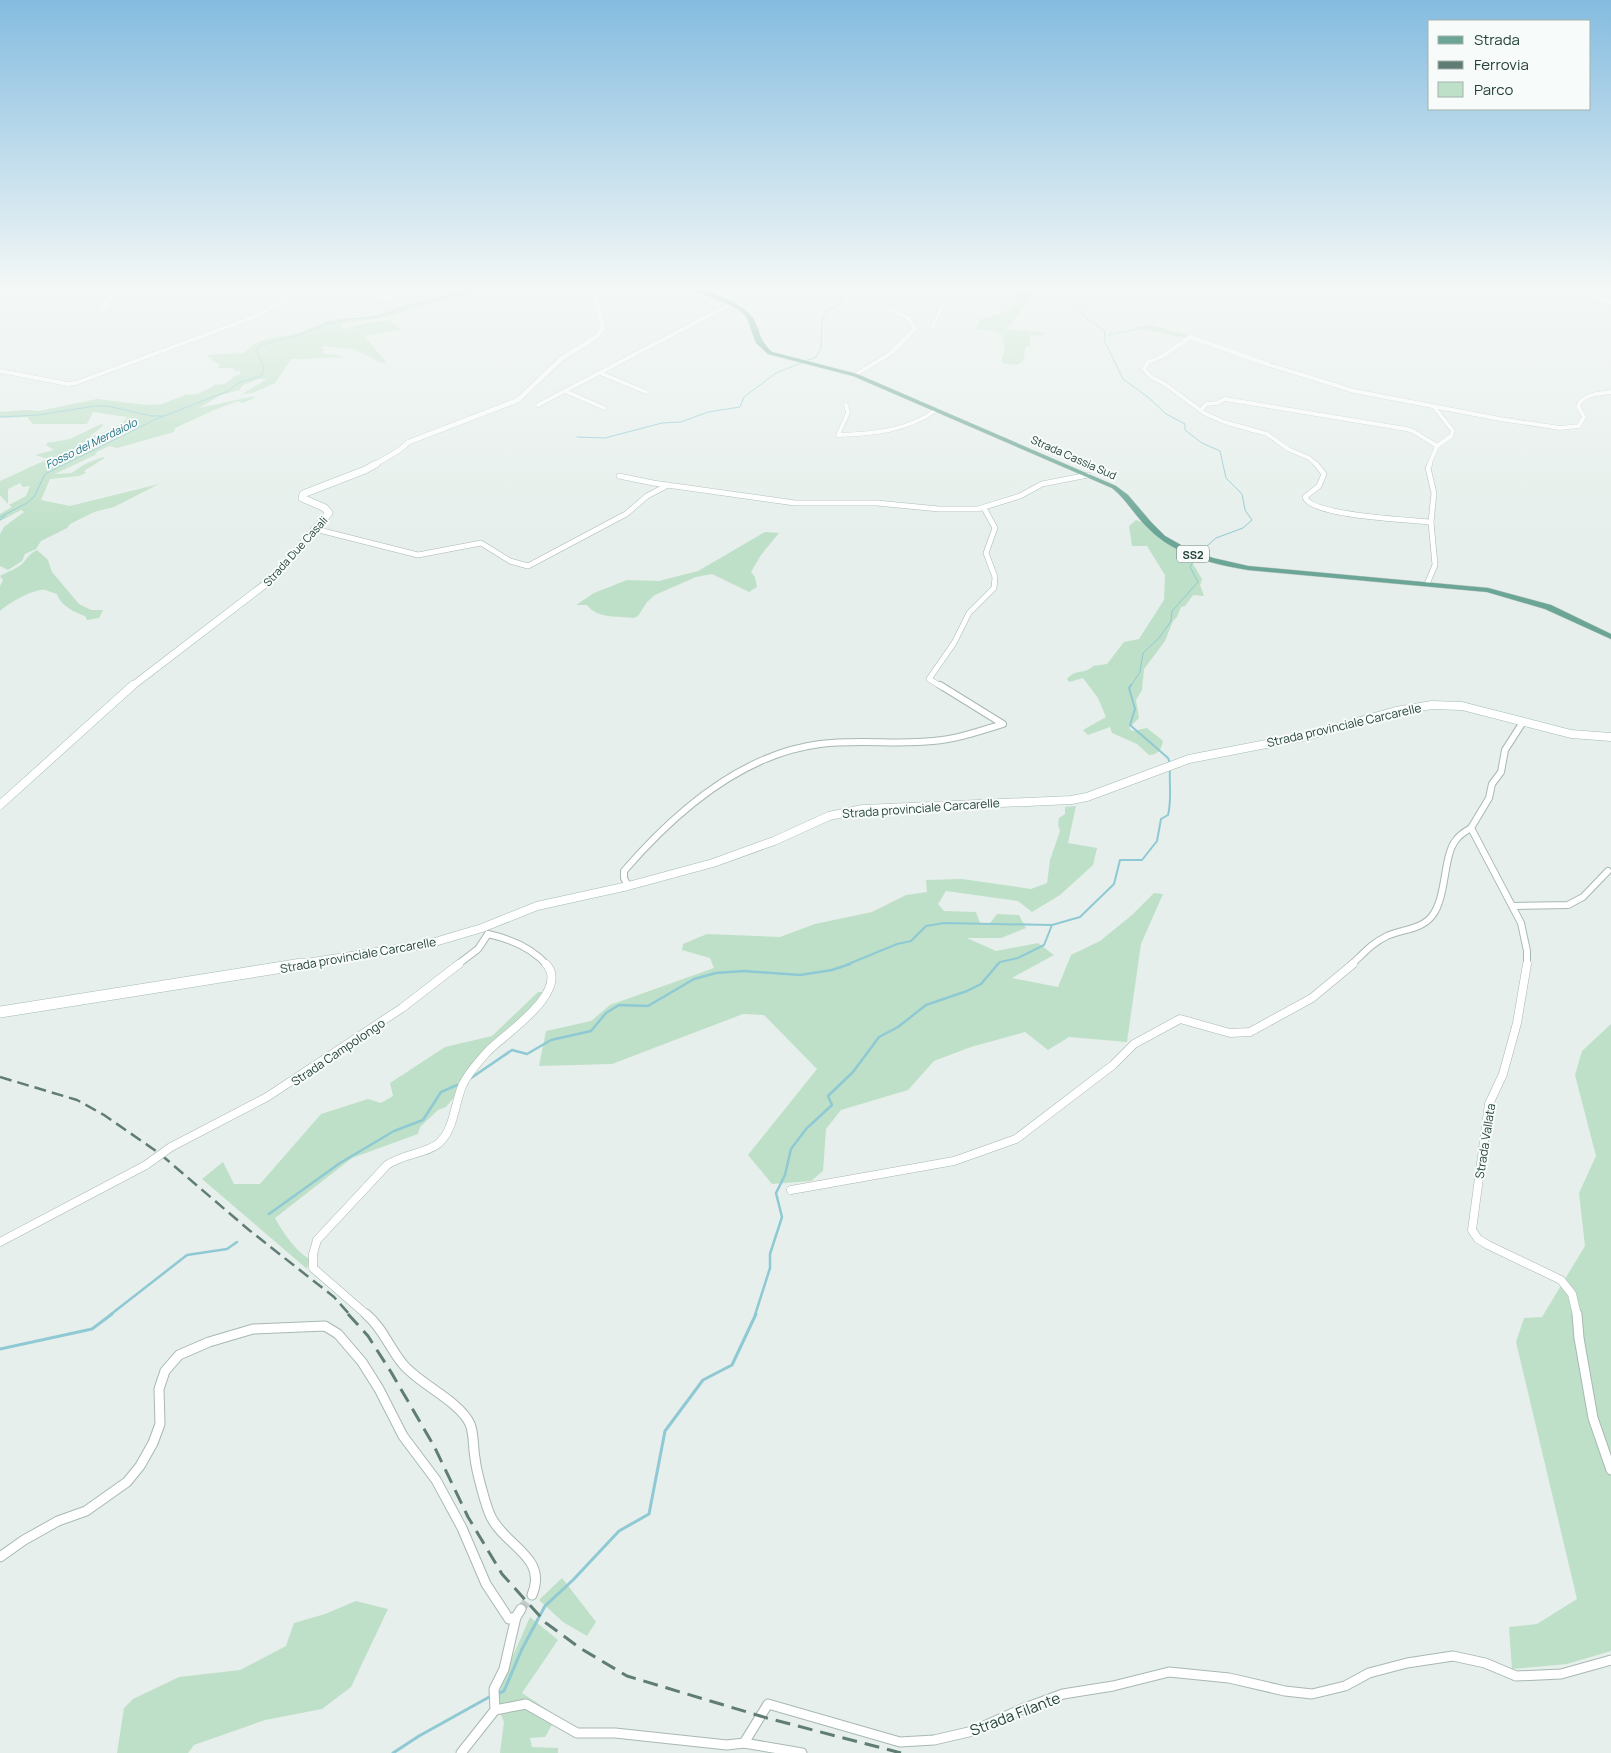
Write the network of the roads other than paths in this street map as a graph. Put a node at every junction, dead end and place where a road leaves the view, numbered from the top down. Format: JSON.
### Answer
{"nodes":[{"id":1,"x":115,"y":369,"type":"edge"},
{"id":2,"x":551,"y":369,"type":"edge"},
{"id":3,"x":608,"y":369,"type":"edge"},
{"id":4,"x":832,"y":369,"type":"edge"},
{"id":5,"x":865,"y":369,"type":"edge"},
{"id":6,"x":1144,"y":369,"type":"edge"},
{"id":7,"x":1282,"y":369,"type":"edge"},
{"id":8,"x":0,"y":371,"type":"edge"},
{"id":9,"x":600,"y":373,"type":"junction"},
{"id":10,"x":855,"y":375,"type":"junction"},
{"id":11,"x":565,"y":391,"type":"junction"},
{"id":12,"x":646,"y":392,"type":"dead end"},
{"id":13,"x":1611,"y":392,"type":"edge"},
{"id":14,"x":538,"y":405,"type":"dead end"},
{"id":15,"x":846,"y":405,"type":"dead end"},
{"id":16,"x":1434,"y":407,"type":"junction"},
{"id":17,"x":604,"y":408,"type":"dead end"},
{"id":18,"x":936,"y":410,"type":"junction"},
{"id":19,"x":1201,"y":410,"type":"junction"},
{"id":20,"x":1437,"y":446,"type":"junction"},
{"id":21,"x":1088,"y":475,"type":"junction"},
{"id":22,"x":619,"y":476,"type":"dead end"},
{"id":23,"x":669,"y":485,"type":"junction"},
{"id":24,"x":984,"y":508,"type":"junction"},
{"id":25,"x":1431,"y":522,"type":"junction"},
{"id":26,"x":315,"y":529,"type":"junction"},
{"id":27,"x":1427,"y":584,"type":"junction"},
{"id":28,"x":1611,"y":637,"type":"edge"},
{"id":29,"x":1523,"y":722,"type":"junction"},
{"id":30,"x":1611,"y":737,"type":"edge"},
{"id":31,"x":0,"y":805,"type":"edge"},
{"id":32,"x":1471,"y":828,"type":"junction"},
{"id":33,"x":1608,"y":871,"type":"dead end"},
{"id":34,"x":628,"y":886,"type":"junction"},
{"id":35,"x":1513,"y":906,"type":"junction"},
{"id":36,"x":485,"y":931,"type":"junction"},
{"id":37,"x":0,"y":1012,"type":"edge"},
{"id":38,"x":791,"y":1190,"type":"dead end"},
{"id":39,"x":0,"y":1242,"type":"edge"},
{"id":40,"x":1611,"y":1470,"type":"edge"},
{"id":41,"x":0,"y":1557,"type":"edge"},
{"id":42,"x":532,"y":1595,"type":"tunnel mouth"},
{"id":43,"x":1611,"y":1660,"type":"edge"},
{"id":44,"x":494,"y":1700,"type":"junction"},
{"id":45,"x":744,"y":1743,"type":"junction"},
{"id":46,"x":461,"y":1753,"type":"edge"},
{"id":47,"x":802,"y":1753,"type":"edge"}],
"edges":[{"from":1,"to":8,"type":"street"},
{"from":2,"to":26,"type":"main road","name":"Strada Due Casali"},
{"from":3,"to":9,"type":"street"},
{"from":4,"to":10,"type":"main road","name":"Strada Cassia Sud","number":"SS2"},
{"from":5,"to":10,"type":"street"},
{"from":6,"to":19,"type":"street"},
{"from":7,"to":16,"type":"street"},
{"from":9,"to":11,"type":"street"},
{"from":9,"to":12,"type":"street"},
{"from":10,"to":18,"type":"main road","name":"Strada Cassia Sud","number":"SS2"},
{"from":11,"to":14,"type":"street"},
{"from":11,"to":17,"type":"street"},
{"from":13,"to":16,"type":"street"},
{"from":15,"to":18,"type":"street"},
{"from":16,"to":20,"type":"street"},
{"from":18,"to":21,"type":"main road","name":"Strada Cassia Sud","number":"SS2"},
{"from":19,"to":20,"type":"street"},
{"from":19,"to":25,"type":"street"},
{"from":20,"to":25,"type":"street"},
{"from":21,"to":24,"type":"street"},
{"from":21,"to":27,"type":"main road","name":"Strada Cassia Sud","number":"SS2"},
{"from":22,"to":23,"type":"street"},
{"from":23,"to":24,"type":"street"},
{"from":23,"to":26,"type":"street"},
{"from":24,"to":34,"type":"street"},
{"from":25,"to":27,"type":"street"},
{"from":26,"to":31,"type":"main road","name":"Strada Due Casali"},
{"from":27,"to":28,"type":"main road","name":"Strada Cassia Sud","number":"SS2"},
{"from":29,"to":30,"type":"main road","name":"Strada provinciale Carcarelle"},
{"from":29,"to":32,"type":"street"},
{"from":29,"to":34,"type":"main road","name":"Strada provinciale Carcarelle"},
{"from":32,"to":35,"type":"street","name":"Strada Vallata"},
{"from":32,"to":38,"type":"street"},
{"from":33,"to":35,"type":"street"},
{"from":34,"to":36,"type":"main road","name":"Strada provinciale Carcarelle"},
{"from":35,"to":40,"type":"street","name":"Strada Vallata"},
{"from":36,"to":37,"type":"main road","name":"Strada provinciale Carcarelle"},
{"from":36,"to":39,"type":"street","name":"Strada Campolongo","bridge":true},
{"from":36,"to":42,"type":"street"},
{"from":41,"to":44,"type":"street"},
{"from":43,"to":45,"type":"street","name":"Strada Filante"},
{"from":44,"to":45,"type":"street"},
{"from":44,"to":46,"type":"street"},
{"from":45,"to":47,"type":"street"}]}
